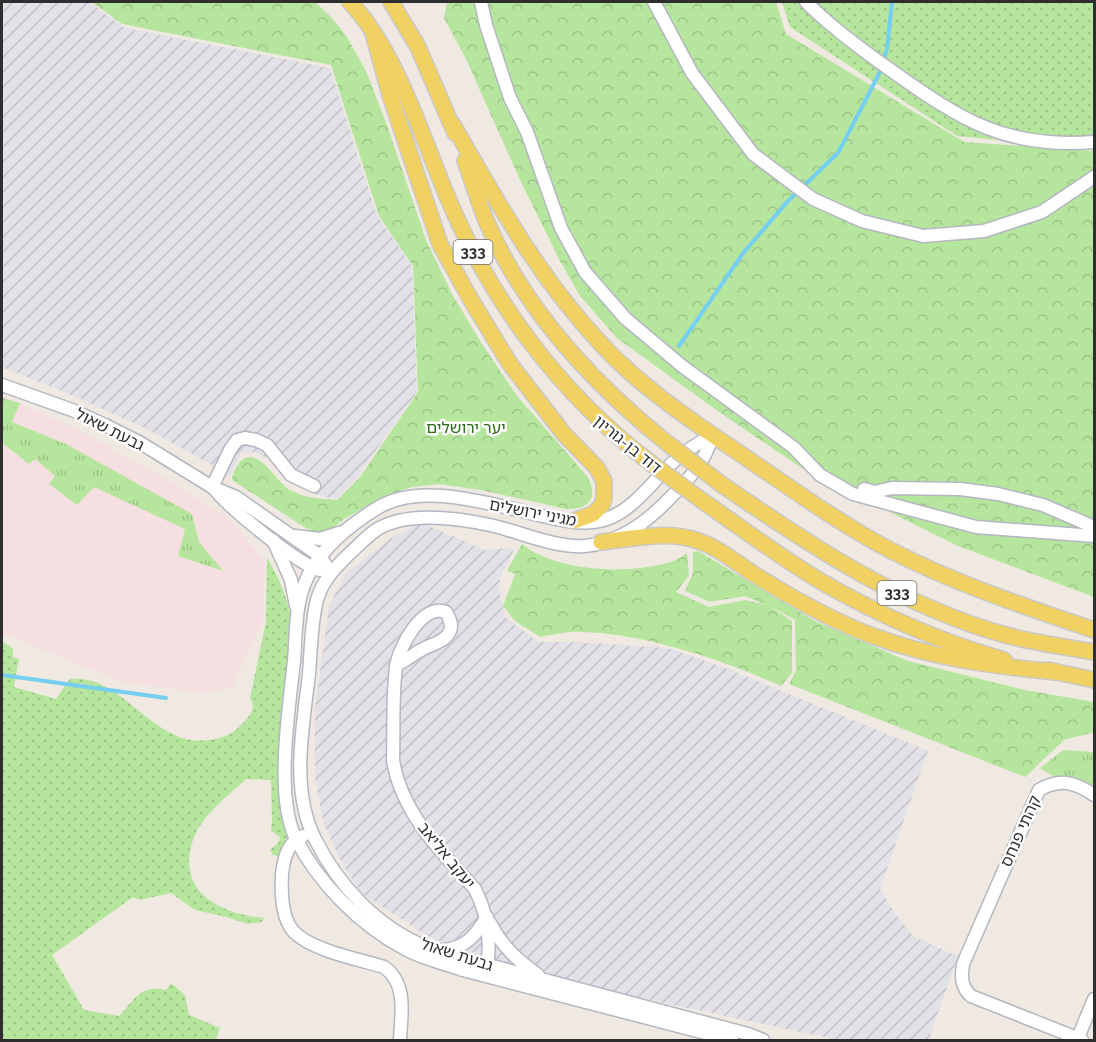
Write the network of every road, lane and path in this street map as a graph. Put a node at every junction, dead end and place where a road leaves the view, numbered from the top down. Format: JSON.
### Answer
{"nodes":[{"id":1,"x":350,"y":2,"type":"edge"},
{"id":2,"x":391,"y":2,"type":"edge"},
{"id":3,"x":481,"y":2,"type":"edge"},
{"id":4,"x":654,"y":2,"type":"edge"},
{"id":5,"x":806,"y":2,"type":"edge"},
{"id":6,"x":374,"y":33,"type":"junction"},
{"id":7,"x":453,"y":125,"type":"junction"},
{"id":8,"x":1095,"y":141,"type":"edge"},
{"id":9,"x":1095,"y":177,"type":"edge"},
{"id":10,"x":2,"y":385,"type":"edge"},
{"id":11,"x":713,"y":435,"type":"junction"},
{"id":12,"x":314,"y":486,"type":"dead end"},
{"id":13,"x":212,"y":487,"type":"junction"},
{"id":14,"x":864,"y":489,"type":"dead end"},
{"id":15,"x":574,"y":521,"type":"junction"},
{"id":16,"x":353,"y":525,"type":"junction"},
{"id":17,"x":1095,"y":527,"type":"edge"},
{"id":18,"x":290,"y":534,"type":"junction"},
{"id":19,"x":1095,"y":537,"type":"edge"},
{"id":20,"x":273,"y":539,"type":"junction"},
{"id":21,"x":601,"y":543,"type":"junction"},
{"id":22,"x":320,"y":556,"type":"junction"},
{"id":23,"x":312,"y":569,"type":"junction"},
{"id":24,"x":330,"y":572,"type":"junction"},
{"id":25,"x":297,"y":622,"type":"junction"},
{"id":26,"x":1095,"y":630,"type":"edge"},
{"id":27,"x":1095,"y":652,"type":"edge"},
{"id":28,"x":396,"y":665,"type":"junction"},
{"id":29,"x":1056,"y":672,"type":"junction"},
{"id":30,"x":1095,"y":680,"type":"edge"},
{"id":31,"x":1095,"y":795,"type":"edge"},
{"id":32,"x":312,"y":832,"type":"junction"},
{"id":33,"x":296,"y":839,"type":"junction"},
{"id":34,"x":487,"y":917,"type":"junction"},
{"id":35,"x":436,"y":950,"type":"junction"},
{"id":36,"x":486,"y":970,"type":"junction"},
{"id":37,"x":544,"y":980,"type":"junction"},
{"id":38,"x":1095,"y":999,"type":"edge"},
{"id":39,"x":763,"y":1040,"type":"edge"},
{"id":40,"x":1079,"y":1040,"type":"edge"},
{"id":41,"x":400,"y":1041,"type":"edge"},
{"id":42,"x":732,"y":1041,"type":"edge"}],
"edges":[{"from":1,"to":6,"type":"main road","name":"דוד בן-גוריון","number":"333"},
{"from":2,"to":7,"type":"main road","name":"דוד בן-גוריון","number":"333"},
{"from":3,"to":19,"type":"street"},
{"from":4,"to":9,"type":"street"},
{"from":5,"to":8,"type":"street"},
{"from":6,"to":15,"type":"main road"},
{"from":6,"to":29,"type":"main road","name":"דוד בן-גוריון","number":"333","bridge":true},
{"from":7,"to":11,"type":"main road"},
{"from":7,"to":27,"type":"main road","name":"דוד בן-גוריון","number":"333","bridge":true},
{"from":10,"to":13,"type":"street","name":"גבעת שאול"},
{"from":11,"to":15,"type":"street","name":"מגיני ירושלים"},
{"from":11,"to":21,"type":"street","name":"מגיני ירושלים"},
{"from":11,"to":26,"type":"main road"},
{"from":12,"to":13,"type":"street"},
{"from":13,"to":18,"type":"street","name":"גבעת שאול"},
{"from":13,"to":20,"type":"street","name":"גבעת שאול"},
{"from":14,"to":17,"type":"street"},
{"from":15,"to":16,"type":"street","name":"מגיני ירושלים"},
{"from":16,"to":18,"type":"street"},
{"from":16,"to":22,"type":"street","name":"מגיני ירושלים"},
{"from":18,"to":22,"type":"street","name":"גבעת שאול"},
{"from":20,"to":23,"type":"street","name":"גבעת שאול"},
{"from":20,"to":25,"type":"street"},
{"from":21,"to":24,"type":"street","name":"מגיני ירושלים"},
{"from":21,"to":29,"type":"main road"},
{"from":22,"to":23,"type":"street","name":"גבעת שאול"},
{"from":22,"to":24,"type":"street","name":"גבעת שאול"},
{"from":23,"to":24,"type":"street","name":"גבעת שאול"},
{"from":23,"to":25,"type":"street","name":"גבעת שאול"},
{"from":24,"to":32,"type":"street","name":"גבעת שאול"},
{"from":25,"to":33,"type":"street","name":"גבעת שאול"},
{"from":28,"to":28,"type":"street","name":"יעקב אליאב"},
{"from":28,"to":34,"type":"street","name":"יעקב אליאב"},
{"from":29,"to":30,"type":"main road","name":"דוד בן-גוריון","number":"333"},
{"from":31,"to":40,"type":"street","name":"קהתי פנחס"},
{"from":32,"to":33,"type":"street"},
{"from":32,"to":35,"type":"street","name":"גבעת שאול"},
{"from":33,"to":36,"type":"street","name":"גבעת שאול"},
{"from":33,"to":41,"type":"street"},
{"from":34,"to":35,"type":"street"},
{"from":34,"to":36,"type":"street","name":"יעקב אליאב"},
{"from":34,"to":37,"type":"street"},
{"from":35,"to":36,"type":"street","name":"גבעת שאול"},
{"from":36,"to":37,"type":"street","name":"גבעת שאול"},
{"from":36,"to":42,"type":"street","name":"גבעת שאול"},
{"from":37,"to":39,"type":"street","name":"גבעת שאול"},
{"from":38,"to":40,"type":"street"}]}
